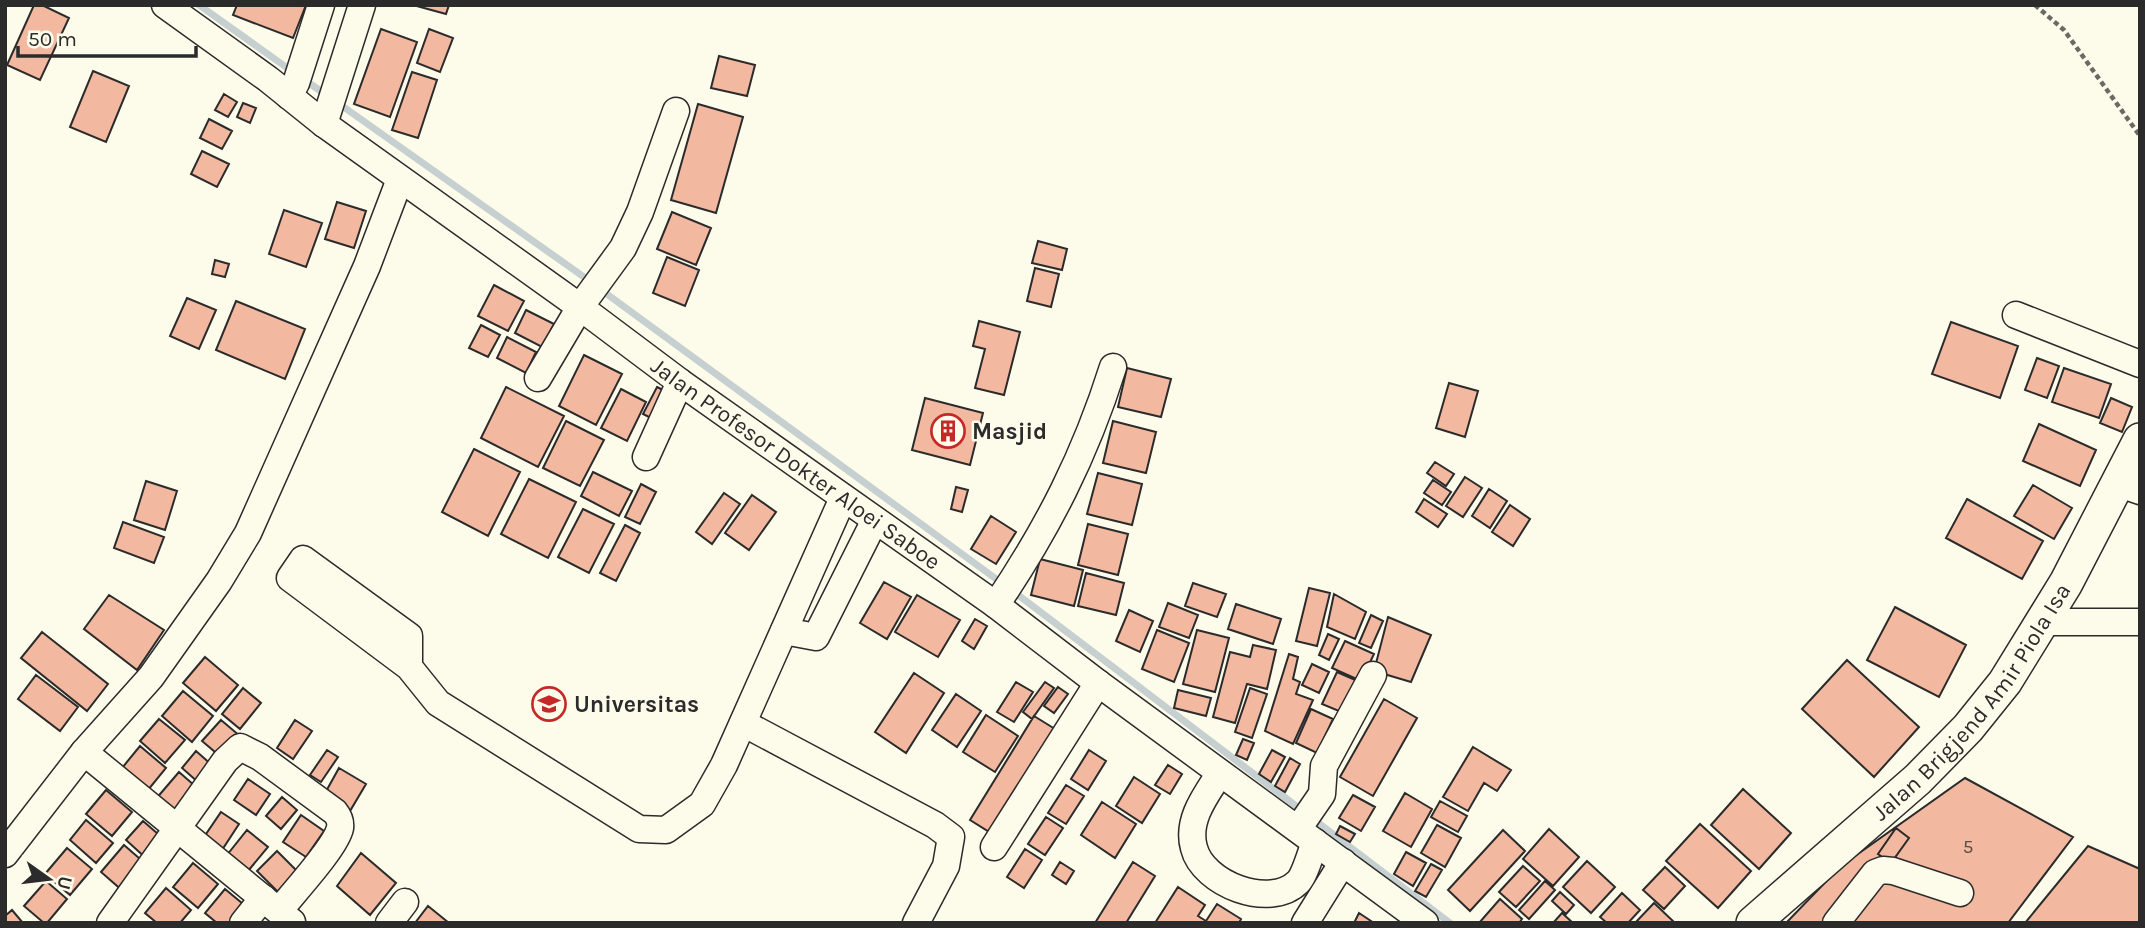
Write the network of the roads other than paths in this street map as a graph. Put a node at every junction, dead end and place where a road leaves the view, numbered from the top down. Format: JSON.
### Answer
{"nodes":[{"id":1,"x":165,"y":5,"type":"edge"},
{"id":2,"x":321,"y":5,"type":"edge"},
{"id":3,"x":362,"y":5,"type":"edge"},
{"id":4,"x":292,"y":89,"type":"junction"},
{"id":5,"x":676,"y":111,"type":"dead end"},
{"id":6,"x":327,"y":116,"type":"junction"},
{"id":7,"x":400,"y":179,"type":"junction"},
{"id":8,"x":583,"y":302,"type":"junction"},
{"id":9,"x":2016,"y":315,"type":"dead end"},
{"id":10,"x":2140,"y":364,"type":"edge"},
{"id":11,"x":1113,"y":367,"type":"dead end"},
{"id":12,"x":538,"y":378,"type":"dead end"},
{"id":13,"x":680,"y":382,"type":"junction"},
{"id":14,"x":2140,"y":440,"type":"edge"},
{"id":15,"x":646,"y":457,"type":"dead end"},
{"id":16,"x":2129,"y":487,"type":"edge"},
{"id":17,"x":843,"y":498,"type":"junction"},
{"id":18,"x":875,"y":520,"type":"junction"},
{"id":19,"x":1004,"y":593,"type":"junction"},
{"id":20,"x":2043,"y":622,"type":"junction"},
{"id":21,"x":2140,"y":622,"type":"edge"},
{"id":22,"x":784,"y":631,"type":"junction"},
{"id":23,"x":409,"y":667,"type":"junction"},
{"id":24,"x":1373,"y":675,"type":"dead end"},
{"id":25,"x":1098,"y":683,"type":"junction"},
{"id":26,"x":743,"y":723,"type":"junction"},
{"id":27,"x":84,"y":752,"type":"junction"},
{"id":28,"x":1220,"y":773,"type":"junction"},
{"id":29,"x":1308,"y":824,"type":"junction"},
{"id":30,"x":178,"y":828,"type":"junction"},
{"id":31,"x":994,"y":846,"type":"dead end"},
{"id":32,"x":5,"y":854,"type":"edge"},
{"id":33,"x":1343,"y":863,"type":"junction"},
{"id":34,"x":1960,"y":893,"type":"dead end"},
{"id":35,"x":405,"y":902,"type":"dead end"},
{"id":36,"x":278,"y":911,"type":"edge"},
{"id":37,"x":110,"y":923,"type":"edge"},
{"id":38,"x":243,"y":923,"type":"edge"},
{"id":39,"x":389,"y":923,"type":"edge"},
{"id":40,"x":916,"y":923,"type":"edge"},
{"id":41,"x":1305,"y":923,"type":"edge"},
{"id":42,"x":1425,"y":923,"type":"edge"},
{"id":43,"x":1753,"y":923,"type":"edge"},
{"id":44,"x":1836,"y":923,"type":"edge"}],
"edges":[{"from":1,"to":4,"type":"street","name":"Jalan Profesor Dokter Aloei Saboe"},
{"from":2,"to":4,"type":"street"},
{"from":3,"to":6,"type":"street"},
{"from":4,"to":6,"type":"street","name":"Jalan Profesor Dokter Aloei Saboe"},
{"from":5,"to":8,"type":"street"},
{"from":6,"to":7,"type":"street","name":"Jalan Profesor Dokter Aloei Saboe"},
{"from":7,"to":8,"type":"street","name":"Jalan Profesor Dokter Aloei Saboe"},
{"from":7,"to":27,"type":"street"},
{"from":8,"to":12,"type":"street"},
{"from":8,"to":13,"type":"street","name":"Jalan Profesor Dokter Aloei Saboe"},
{"from":9,"to":10,"type":"street"},
{"from":11,"to":19,"type":"street"},
{"from":13,"to":15,"type":"street"},
{"from":13,"to":17,"type":"street","name":"Jalan Profesor Dokter Aloei Saboe"},
{"from":14,"to":16,"type":"main road","name":"Jalan Brigjend Amir Piola Isa"},
{"from":16,"to":20,"type":"main road","name":"Jalan Brigjend Amir Piola Isa"},
{"from":17,"to":18,"type":"street","name":"Jalan Profesor Dokter Aloei Saboe"},
{"from":17,"to":22,"type":"street"},
{"from":18,"to":19,"type":"street","name":"Jalan Profesor Dokter Aloei Saboe"},
{"from":18,"to":22,"type":"street"},
{"from":19,"to":25,"type":"street","name":"Jalan Profesor Dokter Aloei Saboe"},
{"from":20,"to":21,"type":"street"},
{"from":20,"to":43,"type":"main road","name":"Jalan Brigjend Amir Piola Isa"},
{"from":22,"to":26,"type":"street"},
{"from":23,"to":23,"type":"street"},
{"from":23,"to":26,"type":"street"},
{"from":24,"to":29,"type":"street"},
{"from":25,"to":28,"type":"street","name":"Jalan Profesor Dokter Aloei Saboe"},
{"from":25,"to":31,"type":"street"},
{"from":26,"to":40,"type":"street"},
{"from":27,"to":30,"type":"street"},
{"from":27,"to":32,"type":"street"},
{"from":28,"to":29,"type":"street","name":"Jalan Profesor Dokter Aloei Saboe"},
{"from":28,"to":29,"type":"street"},
{"from":29,"to":33,"type":"street","name":"Jalan Profesor Dokter Aloei Saboe"},
{"from":30,"to":36,"type":"street"},
{"from":30,"to":36,"type":"street"},
{"from":30,"to":37,"type":"street"},
{"from":33,"to":41,"type":"street"},
{"from":33,"to":42,"type":"street","name":"Jalan Profesor Dokter Aloei Saboe"},
{"from":34,"to":44,"type":"street"},
{"from":35,"to":39,"type":"street"},
{"from":36,"to":38,"type":"street"}]}
